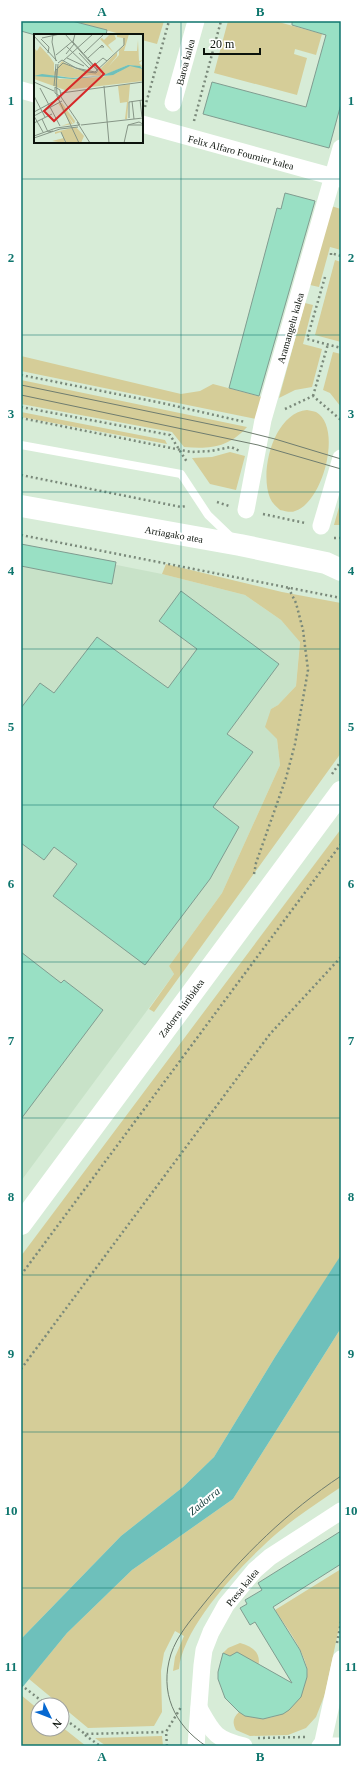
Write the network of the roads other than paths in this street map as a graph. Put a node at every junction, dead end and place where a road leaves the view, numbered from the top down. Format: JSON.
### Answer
{"nodes":[{"id":1,"x":196,"y":21,"type":"edge"},
{"id":2,"x":21,"y":90,"type":"edge"},
{"id":3,"x":34,"y":94,"type":"edge"},
{"id":4,"x":173,"y":103,"type":"dead end"},
{"id":5,"x":143,"y":118,"type":"edge"},
{"id":6,"x":341,"y":148,"type":"edge"},
{"id":7,"x":337,"y":178,"type":"edge"},
{"id":8,"x":21,"y":445,"type":"edge"},
{"id":9,"x":341,"y":458,"type":"edge"},
{"id":10,"x":21,"y":506,"type":"edge"},
{"id":11,"x":246,"y":510,"type":"road end"},
{"id":12,"x":321,"y":526,"type":"road end"},
{"id":13,"x":240,"y":545,"type":"junction"},
{"id":14,"x":336,"y":564,"type":"edge"},
{"id":15,"x":341,"y":792,"type":"edge"},
{"id":16,"x":21,"y":1224,"type":"edge"},
{"id":17,"x":341,"y":1511,"type":"edge"},
{"id":18,"x":340,"y":1657,"type":"edge"},
{"id":19,"x":199,"y":1704,"type":"junction"},
{"id":20,"x":249,"y":1742,"type":"edge"},
{"id":21,"x":319,"y":1744,"type":"edge"},
{"id":22,"x":196,"y":1746,"type":"edge"},
{"id":23,"x":341,"y":1746,"type":"edge"}],
"edges":[{"from":1,"to":4,"type":"street","name":"Baroa kalea"},
{"from":2,"to":3,"type":"street"},
{"from":5,"to":7,"type":"street","name":"Felix Alfaro Fournier kalea"},
{"from":6,"to":7,"type":"street","name":"Aramangelu kalea"},
{"from":7,"to":11,"type":"street","name":"Aramangelu kalea"},
{"from":8,"to":13,"type":"lane"},
{"from":9,"to":12,"type":"street"},
{"from":10,"to":13,"type":"main road","name":"Arriagako atea"},
{"from":13,"to":14,"type":"main road","name":"Arriagako atea"},
{"from":15,"to":16,"type":"main road","name":"Zadorra hiribidea"},
{"from":17,"to":19,"type":"street","name":"Presa kalea"},
{"from":18,"to":21,"type":"street"},
{"from":19,"to":20,"type":"street"},
{"from":19,"to":22,"type":"street","name":"Presa kalea"},
{"from":21,"to":23,"type":"street"}]}
